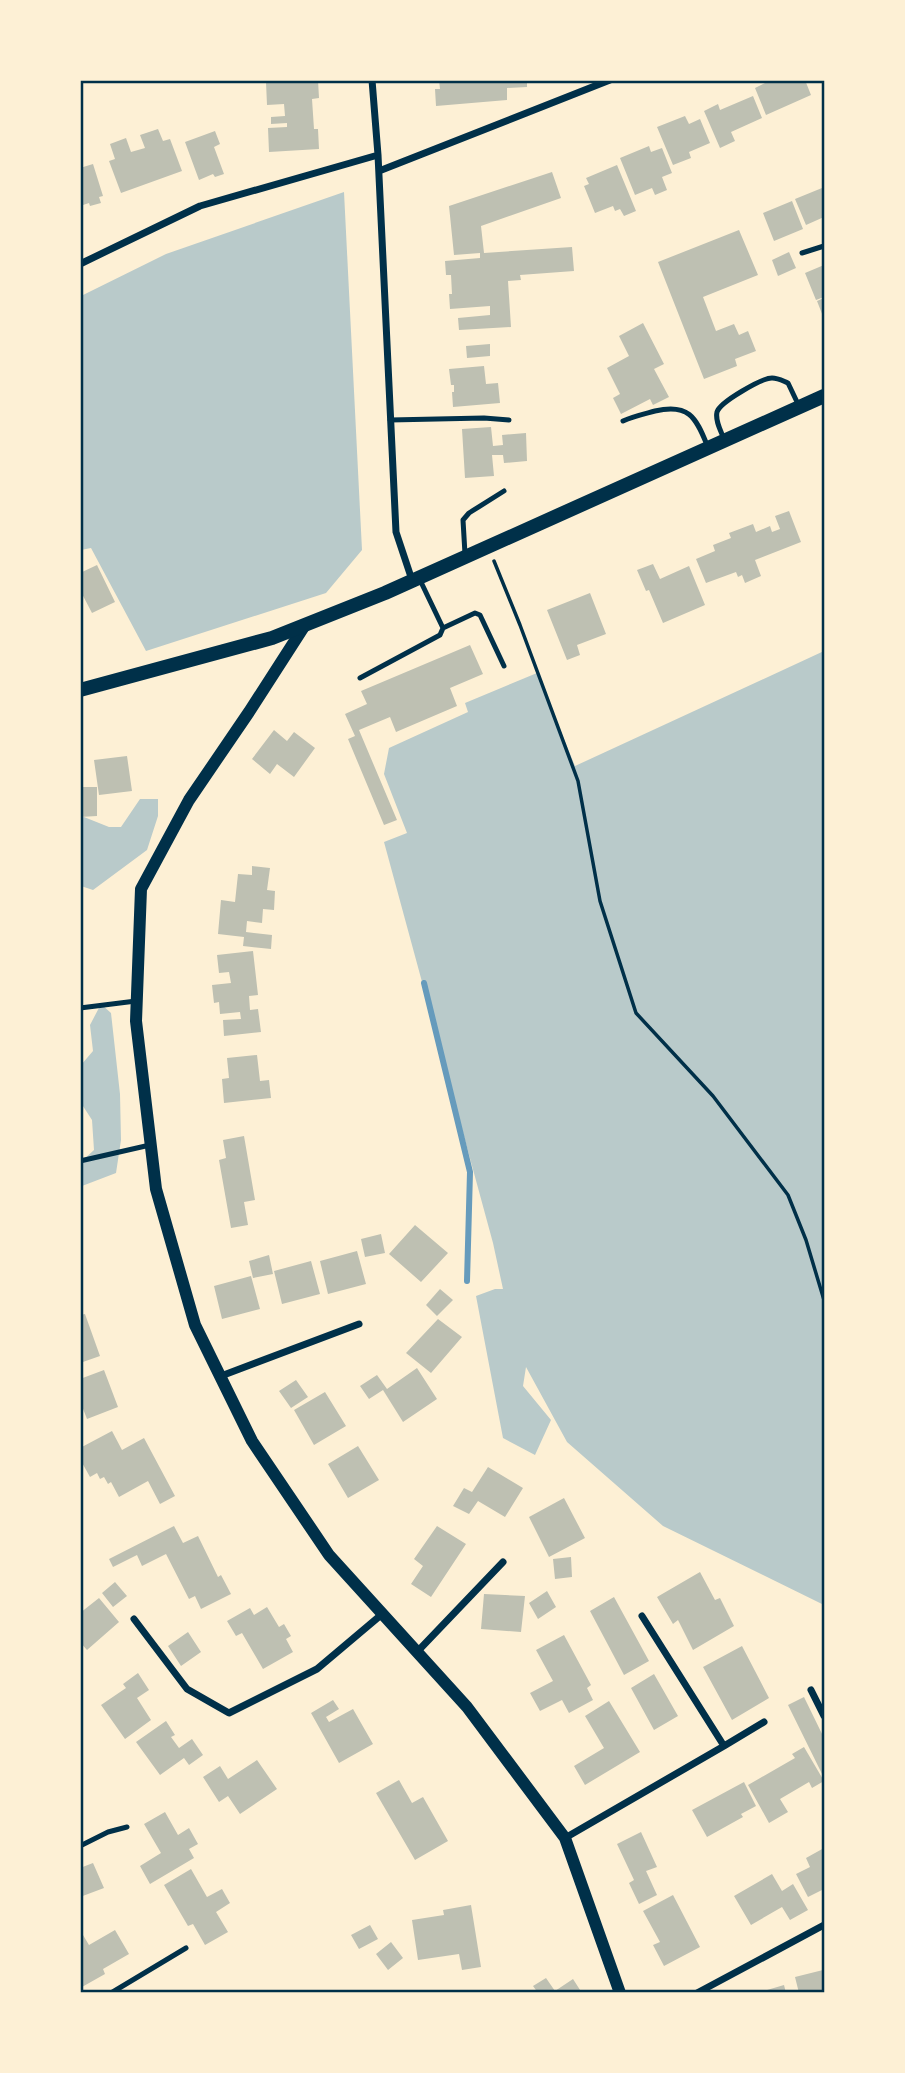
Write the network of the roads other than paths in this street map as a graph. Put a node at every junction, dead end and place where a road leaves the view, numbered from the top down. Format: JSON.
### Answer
{"nodes":[{"id":1,"x":372,"y":80,"type":"edge"},
{"id":2,"x":610,"y":80,"type":"edge"},
{"id":3,"x":378,"y":155,"type":"junction"},
{"id":4,"x":379,"y":171,"type":"junction"},
{"id":5,"x":824,"y":246,"type":"edge"},
{"id":6,"x":802,"y":253,"type":"dead end"},
{"id":7,"x":80,"y":264,"type":"edge"},
{"id":8,"x":824,"y":396,"type":"edge"},
{"id":9,"x":800,"y":407,"type":"junction"},
{"id":10,"x":390,"y":420,"type":"junction"},
{"id":11,"x":509,"y":420,"type":"dead end"},
{"id":12,"x":624,"y":421,"type":"dead end"},
{"id":13,"x":725,"y":441,"type":"junction"},
{"id":14,"x":708,"y":448,"type":"junction"},
{"id":15,"x":504,"y":491,"type":"dead end"},
{"id":16,"x":466,"y":557,"type":"junction"},
{"id":17,"x":416,"y":579,"type":"junction"},
{"id":18,"x":305,"y":625,"type":"junction"},
{"id":19,"x":443,"y":628,"type":"junction"},
{"id":20,"x":503,"y":666,"type":"dead end"},
{"id":21,"x":360,"y":678,"type":"dead end"},
{"id":22,"x":80,"y":690,"type":"edge"},
{"id":23,"x":136,"y":1001,"type":"junction"},
{"id":24,"x":80,"y":1009,"type":"edge"},
{"id":25,"x":150,"y":1145,"type":"junction"},
{"id":26,"x":80,"y":1161,"type":"edge"},
{"id":27,"x":359,"y":1324,"type":"dead end"},
{"id":28,"x":221,"y":1376,"type":"junction"},
{"id":29,"x":503,"y":1562,"type":"dead end"},
{"id":30,"x":381,"y":1615,"type":"junction"},
{"id":31,"x":642,"y":1616,"type":"dead end"},
{"id":32,"x":134,"y":1619,"type":"dead end"},
{"id":33,"x":417,"y":1653,"type":"junction"},
{"id":34,"x":811,"y":1690,"type":"dead end"},
{"id":35,"x":824,"y":1716,"type":"edge"},
{"id":36,"x":764,"y":1722,"type":"dead end"},
{"id":37,"x":724,"y":1746,"type":"junction"},
{"id":38,"x":127,"y":1827,"type":"dead end"},
{"id":39,"x":565,"y":1838,"type":"junction"},
{"id":40,"x":80,"y":1846,"type":"edge"},
{"id":41,"x":824,"y":1925,"type":"edge"},
{"id":42,"x":186,"y":1948,"type":"dead end"},
{"id":43,"x":111,"y":1993,"type":"edge"},
{"id":44,"x":620,"y":1993,"type":"edge"},
{"id":45,"x":697,"y":1993,"type":"edge"}],
"edges":[{"from":1,"to":3,"type":"street"},
{"from":2,"to":4,"type":"street"},
{"from":3,"to":4,"type":"street"},
{"from":3,"to":7,"type":"street"},
{"from":4,"to":10,"type":"street"},
{"from":5,"to":6,"type":"lane"},
{"from":8,"to":9,"type":"main road"},
{"from":9,"to":13,"type":"main road"},
{"from":9,"to":13,"type":"lane"},
{"from":10,"to":11,"type":"lane"},
{"from":10,"to":17,"type":"street"},
{"from":12,"to":14,"type":"lane"},
{"from":13,"to":14,"type":"main road"},
{"from":14,"to":16,"type":"main road"},
{"from":15,"to":16,"type":"lane"},
{"from":16,"to":17,"type":"main road"},
{"from":17,"to":18,"type":"main road"},
{"from":17,"to":19,"type":"lane"},
{"from":18,"to":22,"type":"main road"},
{"from":18,"to":23,"type":"street"},
{"from":19,"to":20,"type":"lane"},
{"from":19,"to":21,"type":"lane"},
{"from":23,"to":24,"type":"lane"},
{"from":23,"to":25,"type":"street"},
{"from":25,"to":26,"type":"lane"},
{"from":25,"to":28,"type":"street"},
{"from":27,"to":28,"type":"street"},
{"from":28,"to":30,"type":"street"},
{"from":29,"to":33,"type":"street"},
{"from":30,"to":32,"type":"street"},
{"from":30,"to":33,"type":"street"},
{"from":31,"to":37,"type":"street"},
{"from":33,"to":39,"type":"street"},
{"from":34,"to":35,"type":"street"},
{"from":36,"to":37,"type":"street"},
{"from":37,"to":39,"type":"street"},
{"from":38,"to":40,"type":"lane"},
{"from":39,"to":44,"type":"street"},
{"from":41,"to":45,"type":"street"},
{"from":42,"to":43,"type":"lane"}]}
